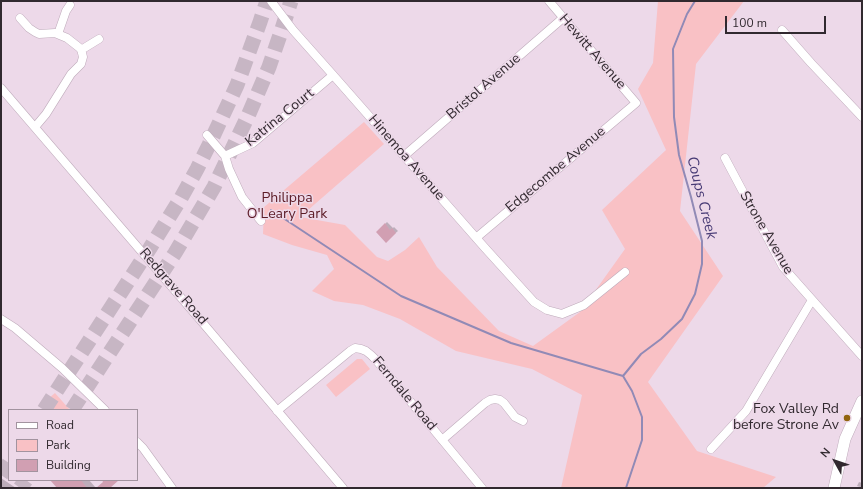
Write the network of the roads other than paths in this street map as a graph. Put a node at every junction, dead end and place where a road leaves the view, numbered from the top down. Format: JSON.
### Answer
{"nodes":[{"id":1,"x":270,"y":1,"type":"edge"},
{"id":2,"x":549,"y":1,"type":"edge"},
{"id":3,"x":70,"y":5,"type":"dead end"},
{"id":4,"x":20,"y":18,"type":"dead end"},
{"id":5,"x":564,"y":18,"type":"junction"},
{"id":6,"x":782,"y":30,"type":"dead end"},
{"id":7,"x":58,"y":34,"type":"junction"},
{"id":8,"x":98,"y":39,"type":"dead end"},
{"id":9,"x":81,"y":50,"type":"junction"},
{"id":10,"x":333,"y":75,"type":"junction"},
{"id":11,"x":1,"y":88,"type":"edge"},
{"id":12,"x":636,"y":103,"type":"joint"},
{"id":13,"x":862,"y":117,"type":"edge"},
{"id":14,"x":35,"y":127,"type":"junction"},
{"id":15,"x":207,"y":135,"type":"dead end"},
{"id":16,"x":225,"y":156,"type":"junction"},
{"id":17,"x":404,"y":156,"type":"junction"},
{"id":18,"x":725,"y":158,"type":"dead end"},
{"id":19,"x":261,"y":222,"type":"dead end"},
{"id":20,"x":476,"y":238,"type":"junction"},
{"id":21,"x":625,"y":272,"type":"dead end"},
{"id":22,"x":812,"y":300,"type":"junction"},
{"id":23,"x":1,"y":319,"type":"edge"},
{"id":24,"x":862,"y":356,"type":"edge"},
{"id":25,"x":862,"y":401,"type":"edge"},
{"id":26,"x":104,"y":409,"type":"edge"},
{"id":27,"x":277,"y":411,"type":"junction"},
{"id":28,"x":523,"y":421,"type":"dead end"},
{"id":29,"x":442,"y":440,"type":"junction"},
{"id":30,"x":138,"y":443,"type":"edge"},
{"id":31,"x":711,"y":449,"type":"dead end"},
{"id":32,"x":172,"y":488,"type":"edge"},
{"id":33,"x":343,"y":488,"type":"edge"},
{"id":34,"x":482,"y":488,"type":"edge"},
{"id":35,"x":834,"y":488,"type":"edge"}],
"edges":[{"from":1,"to":10,"type":"street","name":"Hinemoa Avenue"},
{"from":2,"to":5,"type":"street","name":"Hewitt Avenue"},
{"from":3,"to":7,"type":"street"},
{"from":4,"to":7,"type":"street"},
{"from":5,"to":12,"type":"street","name":"Hewitt Avenue"},
{"from":5,"to":17,"type":"street","name":"Bristol Avenue"},
{"from":6,"to":13,"type":"street"},
{"from":7,"to":9,"type":"street"},
{"from":8,"to":9,"type":"street"},
{"from":9,"to":14,"type":"street"},
{"from":10,"to":16,"type":"street","name":"Katrina Court"},
{"from":10,"to":17,"type":"street","name":"Hinemoa Avenue"},
{"from":11,"to":14,"type":"street","name":"Redgrave Road"},
{"from":12,"to":20,"type":"street","name":"Edgecombe Avenue"},
{"from":14,"to":27,"type":"street","name":"Redgrave Road"},
{"from":15,"to":16,"type":"street"},
{"from":16,"to":19,"type":"street"},
{"from":17,"to":20,"type":"street","name":"Hinemoa Avenue"},
{"from":18,"to":22,"type":"street","name":"Strone Avenue"},
{"from":20,"to":21,"type":"street","name":"Hinemoa Avenue"},
{"from":22,"to":24,"type":"street","name":"Strone Avenue"},
{"from":22,"to":31,"type":"street"},
{"from":23,"to":26,"type":"street"},
{"from":25,"to":35,"type":"main road"},
{"from":27,"to":29,"type":"street","name":"Ferndale Road"},
{"from":27,"to":33,"type":"street","name":"Redgrave Road"},
{"from":28,"to":29,"type":"street"},
{"from":29,"to":34,"type":"street","name":"Ferndale Road"},
{"from":30,"to":32,"type":"street"}]}
